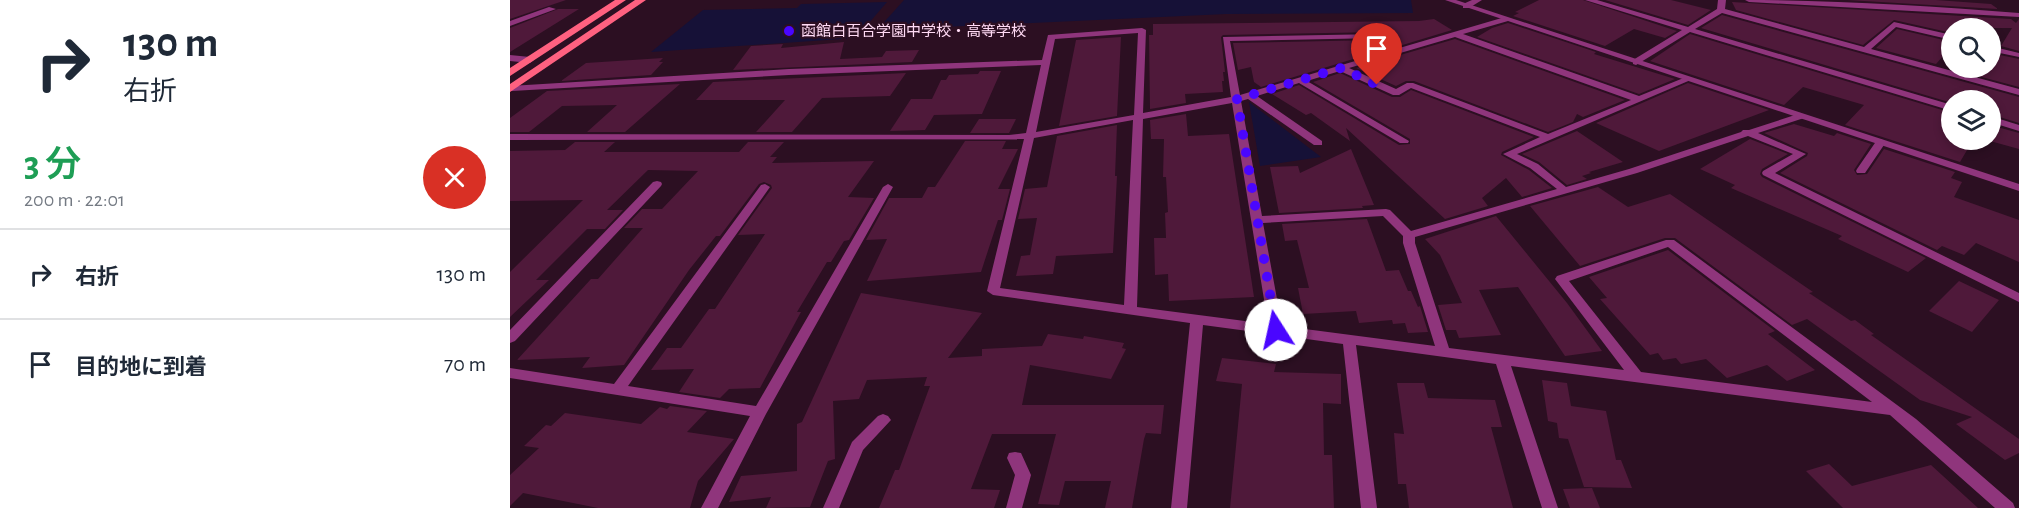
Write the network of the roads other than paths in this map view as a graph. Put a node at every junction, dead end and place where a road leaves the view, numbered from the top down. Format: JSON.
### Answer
{"nodes":[{"id":1,"x":621,"y":0,"type":"edge"},
{"id":2,"x":641,"y":0,"type":"edge"},
{"id":3,"x":1449,"y":0,"type":"edge"},
{"id":4,"x":1478,"y":0,"type":"edge"},
{"id":5,"x":1589,"y":0,"type":"edge"},
{"id":6,"x":1749,"y":0,"type":"edge"},
{"id":7,"x":1720,"y":3,"type":"edge"},
{"id":8,"x":1466,"y":6,"type":"junction"},
{"id":9,"x":552,"y":9,"type":"dead end"},
{"id":10,"x":2019,"y":15,"type":"edge"},
{"id":11,"x":1505,"y":19,"type":"junction"},
{"id":12,"x":510,"y":24,"type":"edge"},
{"id":13,"x":1688,"y":29,"type":"junction"},
{"id":14,"x":1455,"y":34,"type":"junction"},
{"id":15,"x":1941,"y":35,"type":"edge"},
{"id":16,"x":1865,"y":50,"type":"junction"},
{"id":17,"x":2001,"y":51,"type":"edge"},
{"id":18,"x":1396,"y":52,"type":"junction"},
{"id":19,"x":2019,"y":55,"type":"edge"},
{"id":20,"x":510,"y":58,"type":"edge"},
{"id":21,"x":530,"y":60,"type":"junction"},
{"id":22,"x":1046,"y":62,"type":"junction"},
{"id":23,"x":1636,"y":62,"type":"junction"},
{"id":24,"x":1341,"y":68,"type":"junction"},
{"id":25,"x":510,"y":73,"type":"edge"},
{"id":26,"x":1689,"y":79,"type":"junction"},
{"id":27,"x":1299,"y":80,"type":"junction"},
{"id":28,"x":511,"y":89,"type":"edge"},
{"id":29,"x":2019,"y":92,"type":"edge"},
{"id":30,"x":1249,"y":95,"type":"junction"},
{"id":31,"x":1237,"y":99,"type":"junction"},
{"id":32,"x":1638,"y":99,"type":"junction"},
{"id":33,"x":1941,"y":105,"type":"edge"},
{"id":34,"x":1801,"y":116,"type":"junction"},
{"id":35,"x":1139,"y":117,"type":"junction"},
{"id":36,"x":2001,"y":122,"type":"edge"},
{"id":37,"x":2019,"y":128,"type":"edge"},
{"id":38,"x":1746,"y":132,"type":"junction"},
{"id":39,"x":1030,"y":136,"type":"junction"},
{"id":40,"x":510,"y":137,"type":"edge"},
{"id":41,"x":1548,"y":137,"type":"junction"},
{"id":42,"x":1404,"y":141,"type":"dead end"},
{"id":43,"x":1881,"y":142,"type":"junction"},
{"id":44,"x":1318,"y":143,"type":"dead end"},
{"id":45,"x":1861,"y":171,"type":"dead end"},
{"id":46,"x":657,"y":184,"type":"dead end"},
{"id":47,"x":765,"y":187,"type":"dead end"},
{"id":48,"x":888,"y":187,"type":"dead end"},
{"id":49,"x":2019,"y":188,"type":"edge"},
{"id":50,"x":1564,"y":190,"type":"junction"},
{"id":51,"x":1257,"y":220,"type":"junction"},
{"id":52,"x":1408,"y":235,"type":"junction"},
{"id":53,"x":2019,"y":298,"type":"edge"},
{"id":54,"x":1130,"y":311,"type":"junction"},
{"id":55,"x":1197,"y":320,"type":"junction"},
{"id":56,"x":1276,"y":330,"type":"junction"},
{"id":57,"x":510,"y":338,"type":"edge"},
{"id":58,"x":1349,"y":340,"type":"junction"},
{"id":59,"x":1444,"y":353,"type":"junction"},
{"id":60,"x":1502,"y":360,"type":"junction"},
{"id":61,"x":510,"y":373,"type":"edge"},
{"id":62,"x":1636,"y":376,"type":"junction"},
{"id":63,"x":618,"y":389,"type":"junction"},
{"id":64,"x":1892,"y":410,"type":"junction"},
{"id":65,"x":760,"y":412,"type":"junction"},
{"id":66,"x":883,"y":420,"type":"dead end"},
{"id":67,"x":1015,"y":458,"type":"dead end"},
{"id":68,"x":709,"y":508,"type":"edge"},
{"id":69,"x":831,"y":508,"type":"edge"},
{"id":70,"x":1014,"y":508,"type":"edge"},
{"id":71,"x":1179,"y":508,"type":"edge"},
{"id":72,"x":1369,"y":508,"type":"edge"},
{"id":73,"x":1551,"y":508,"type":"edge"},
{"id":74,"x":2007,"y":508,"type":"edge"}],
"edges":[{"from":1,"to":21,"type":"main road"},
{"from":2,"to":28,"type":"main road"},
{"from":3,"to":8,"type":"street"},
{"from":4,"to":8,"type":"street"},
{"from":5,"to":13,"type":"street"},
{"from":6,"to":10,"type":"street"},
{"from":7,"to":13,"type":"street"},
{"from":7,"to":16,"type":"street"},
{"from":8,"to":11,"type":"street"},
{"from":9,"to":12,"type":"street"},
{"from":11,"to":14,"type":"street"},
{"from":11,"to":23,"type":"street"},
{"from":13,"to":23,"type":"street"},
{"from":13,"to":33,"type":"street"},
{"from":14,"to":18,"type":"street"},
{"from":14,"to":32,"type":"street"},
{"from":15,"to":16,"type":"street"},
{"from":16,"to":29,"type":"street"},
{"from":17,"to":19,"type":"street"},
{"from":18,"to":24,"type":"street"},
{"from":18,"to":31,"type":"street"},
{"from":20,"to":21,"type":"street"},
{"from":21,"to":25,"type":"main road"},
{"from":22,"to":28,"type":"street"},
{"from":22,"to":35,"type":"street"},
{"from":22,"to":39,"type":"street"},
{"from":23,"to":26,"type":"street"},
{"from":24,"to":27,"type":"street"},
{"from":24,"to":41,"type":"street"},
{"from":26,"to":32,"type":"street"},
{"from":26,"to":34,"type":"street"},
{"from":27,"to":30,"type":"street"},
{"from":27,"to":42,"type":"street"},
{"from":30,"to":31,"type":"street"},
{"from":30,"to":44,"type":"street"},
{"from":31,"to":35,"type":"street"},
{"from":31,"to":51,"type":"street"},
{"from":32,"to":41,"type":"street"},
{"from":34,"to":38,"type":"street"},
{"from":34,"to":43,"type":"street"},
{"from":35,"to":39,"type":"street"},
{"from":35,"to":54,"type":"street"},
{"from":36,"to":37,"type":"street"},
{"from":38,"to":50,"type":"street"},
{"from":38,"to":53,"type":"street"},
{"from":39,"to":40,"type":"street"},
{"from":39,"to":54,"type":"street"},
{"from":41,"to":50,"type":"street"},
{"from":43,"to":45,"type":"street"},
{"from":43,"to":49,"type":"street"},
{"from":46,"to":57,"type":"street"},
{"from":47,"to":63,"type":"street"},
{"from":48,"to":65,"type":"street"},
{"from":50,"to":52,"type":"street"},
{"from":51,"to":52,"type":"street"},
{"from":51,"to":56,"type":"street"},
{"from":52,"to":59,"type":"street"},
{"from":54,"to":55,"type":"street"},
{"from":55,"to":56,"type":"street"},
{"from":55,"to":71,"type":"street"},
{"from":56,"to":58,"type":"street"},
{"from":58,"to":59,"type":"street"},
{"from":58,"to":72,"type":"street"},
{"from":59,"to":60,"type":"street"},
{"from":60,"to":62,"type":"street"},
{"from":60,"to":73,"type":"street"},
{"from":61,"to":63,"type":"street"},
{"from":62,"to":64,"type":"street"},
{"from":62,"to":64,"type":"street"},
{"from":63,"to":65,"type":"street"},
{"from":64,"to":74,"type":"street"},
{"from":65,"to":68,"type":"street"},
{"from":66,"to":69,"type":"street"},
{"from":67,"to":70,"type":"street"}]}
